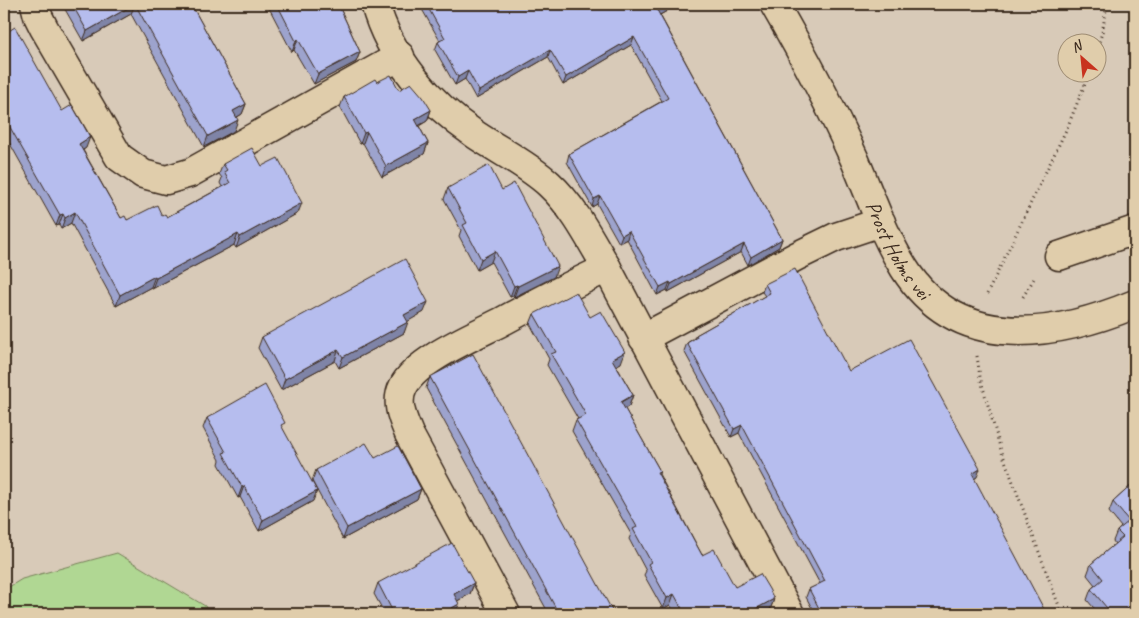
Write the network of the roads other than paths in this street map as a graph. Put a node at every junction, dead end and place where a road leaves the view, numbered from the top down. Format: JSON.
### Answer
{"nodes":[{"id":1,"x":35,"y":4,"type":"edge"},
{"id":2,"x":376,"y":4,"type":"edge"},
{"id":3,"x":774,"y":4,"type":"edge"},
{"id":4,"x":400,"y":56,"type":"junction"},
{"id":5,"x":881,"y":222,"type":"junction"},
{"id":6,"x":1135,"y":230,"type":"edge"},
{"id":7,"x":1060,"y":256,"type":"road end"},
{"id":8,"x":607,"y":268,"type":"junction"},
{"id":9,"x":1135,"y":304,"type":"edge"},
{"id":10,"x":643,"y":338,"type":"junction"},
{"id":11,"x":506,"y":614,"type":"edge"},
{"id":12,"x":790,"y":614,"type":"edge"}],
"edges":[{"from":1,"to":4,"type":"street"},
{"from":2,"to":4,"type":"street"},
{"from":3,"to":5,"type":"street","name":"Prost Holms vei"},
{"from":4,"to":8,"type":"street"},
{"from":5,"to":9,"type":"street","name":"Prost Holms vei"},
{"from":5,"to":10,"type":"street"},
{"from":6,"to":7,"type":"street"},
{"from":8,"to":10,"type":"street"},
{"from":8,"to":11,"type":"street"},
{"from":10,"to":12,"type":"street"}]}
